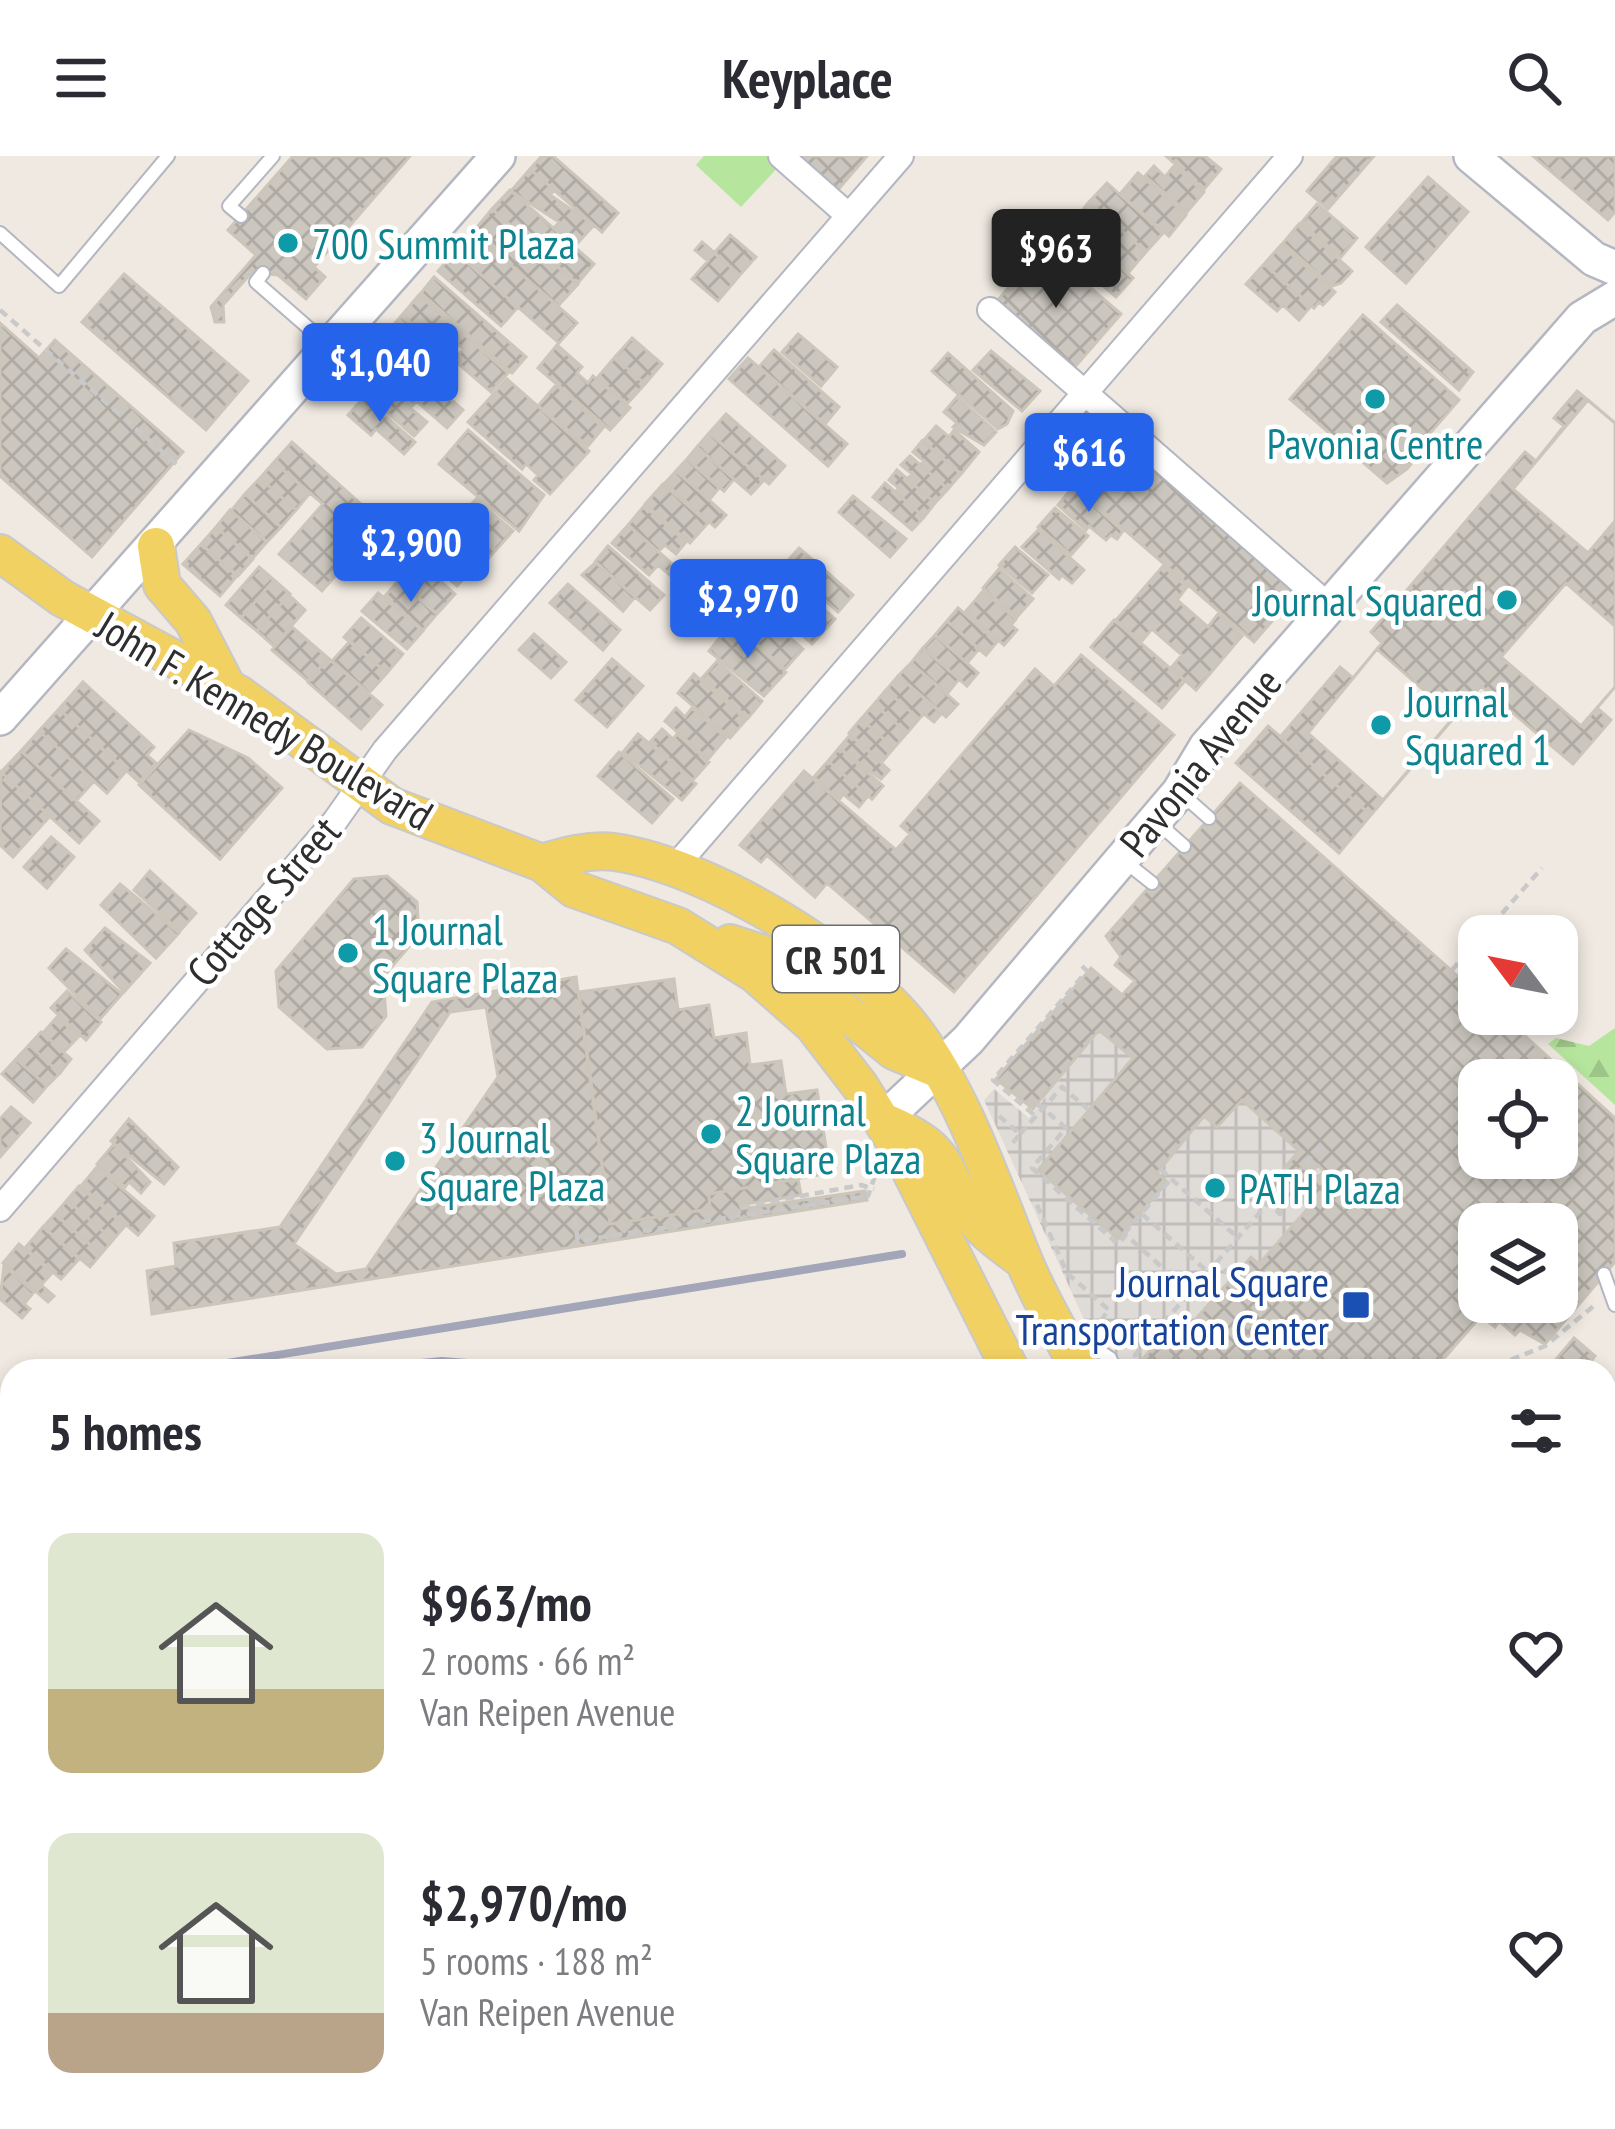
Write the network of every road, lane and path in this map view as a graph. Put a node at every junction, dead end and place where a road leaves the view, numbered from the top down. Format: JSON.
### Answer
{"nodes":[{"id":1,"x":168,"y":156,"type":"edge"},
{"id":2,"x":273,"y":156,"type":"edge"},
{"id":3,"x":498,"y":156,"type":"edge"},
{"id":4,"x":782,"y":156,"type":"edge"},
{"id":5,"x":901,"y":156,"type":"edge"},
{"id":6,"x":1290,"y":156,"type":"edge"},
{"id":7,"x":1471,"y":156,"type":"edge"},
{"id":8,"x":241,"y":216,"type":"dead end"},
{"id":9,"x":849,"y":216,"type":"junction"},
{"id":10,"x":0,"y":233,"type":"edge"},
{"id":11,"x":1615,"y":268,"type":"edge"},
{"id":12,"x":263,"y":274,"type":"dead end"},
{"id":13,"x":1615,"y":298,"type":"edge"},
{"id":14,"x":0,"y":310,"type":"edge"},
{"id":15,"x":990,"y":310,"type":"dead end"},
{"id":16,"x":332,"y":348,"type":"junction"},
{"id":17,"x":1088,"y":395,"type":"junction"},
{"id":18,"x":184,"y":470,"type":"dead end"},
{"id":19,"x":156,"y":546,"type":"junction"},
{"id":20,"x":0,"y":553,"type":"edge"},
{"id":21,"x":1330,"y":607,"type":"junction"},
{"id":22,"x":92,"y":616,"type":"junction"},
{"id":23,"x":227,"y":687,"type":"junction"},
{"id":24,"x":0,"y":718,"type":"edge"},
{"id":25,"x":362,"y":784,"type":"junction"},
{"id":26,"x":1179,"y":792,"type":"junction"},
{"id":27,"x":1209,"y":818,"type":"dead end"},
{"id":28,"x":1154,"y":820,"type":"junction"},
{"id":29,"x":1184,"y":846,"type":"dead end"},
{"id":30,"x":1122,"y":859,"type":"junction"},
{"id":31,"x":542,"y":863,"type":"junction"},
{"id":32,"x":674,"y":868,"type":"junction"},
{"id":33,"x":1542,"y":868,"type":"dead end"},
{"id":34,"x":1152,"y":883,"type":"dead end"},
{"id":35,"x":1500,"y":915,"type":"edge"},
{"id":36,"x":678,"y":926,"type":"junction"},
{"id":37,"x":1458,"y":963,"type":"edge"},
{"id":38,"x":1082,"y":967,"type":"dead end"},
{"id":39,"x":1452,"y":970,"type":"dead end"},
{"id":40,"x":939,"y":1070,"type":"junction"},
{"id":41,"x":1043,"y":1108,"type":"junction"},
{"id":42,"x":1089,"y":1110,"type":"dead end"},
{"id":43,"x":996,"y":1113,"type":"dead end"},
{"id":44,"x":882,"y":1121,"type":"junction"},
{"id":45,"x":1020,"y":1134,"type":"junction"},
{"id":46,"x":1321,"y":1145,"type":"dead end"},
{"id":47,"x":1010,"y":1146,"type":"dead end"},
{"id":48,"x":1160,"y":1169,"type":"dead end"},
{"id":49,"x":876,"y":1174,"type":"dead end"},
{"id":50,"x":1296,"y":1175,"type":"dead end"},
{"id":51,"x":1172,"y":1179,"type":"junction"},
{"id":52,"x":1304,"y":1182,"type":"dead end"},
{"id":53,"x":874,"y":1189,"type":"junction"},
{"id":54,"x":1029,"y":1189,"type":"dead end"},
{"id":55,"x":2,"y":1201,"type":"edge"},
{"id":56,"x":740,"y":1207,"type":"dead end"},
{"id":57,"x":1142,"y":1214,"type":"junction"},
{"id":58,"x":574,"y":1217,"type":"dead end"},
{"id":59,"x":1238,"y":1237,"type":"junction"},
{"id":60,"x":1117,"y":1243,"type":"junction"},
{"id":61,"x":1024,"y":1262,"type":"junction"},
{"id":62,"x":1216,"y":1263,"type":"junction"},
{"id":63,"x":1166,"y":1270,"type":"junction"},
{"id":64,"x":1208,"y":1272,"type":"junction"},
{"id":65,"x":1232,"y":1277,"type":"dead end"},
{"id":66,"x":1608,"y":1281,"type":"joint"},
{"id":67,"x":1190,"y":1291,"type":"junction"},
{"id":68,"x":1183,"y":1300,"type":"junction"},
{"id":69,"x":1615,"y":1305,"type":"edge"},
{"id":70,"x":1057,"y":1323,"type":"junction"},
{"id":71,"x":1154,"y":1333,"type":"junction"},
{"id":72,"x":1170,"y":1347,"type":"dead end"},
{"id":73,"x":1135,"y":1355,"type":"junction"},
{"id":74,"x":1006,"y":1359,"type":"edge"},
{"id":75,"x":1074,"y":1359,"type":"edge"},
{"id":76,"x":1110,"y":1359,"type":"edge"},
{"id":77,"x":1137,"y":1359,"type":"edge"},
{"id":78,"x":1513,"y":1359,"type":"edge"}],
"edges":[{"from":1,"to":10,"type":"lane"},
{"from":2,"to":8,"type":"lane"},
{"from":3,"to":16,"type":"street"},
{"from":4,"to":9,"type":"street"},
{"from":5,"to":9,"type":"street","name":"Cottage Street"},
{"from":6,"to":17,"type":"street"},
{"from":7,"to":11,"type":"street"},
{"from":9,"to":25,"type":"street","name":"Cottage Street"},
{"from":12,"to":16,"type":"lane"},
{"from":13,"to":21,"type":"street","name":"Pavonia Avenue"},
{"from":14,"to":18,"type":"path"},
{"from":15,"to":17,"type":"street"},
{"from":16,"to":19,"type":"street"},
{"from":17,"to":21,"type":"street"},
{"from":17,"to":32,"type":"street"},
{"from":19,"to":22,"type":"street"},
{"from":19,"to":23,"type":"main road"},
{"from":20,"to":22,"type":"main road","name":"John F. Kennedy Boulevard","number":"CR 501"},
{"from":21,"to":26,"type":"street","name":"Pavonia Avenue"},
{"from":22,"to":23,"type":"main road","name":"John F. Kennedy Boulevard","number":"CR 501"},
{"from":22,"to":24,"type":"street"},
{"from":23,"to":25,"type":"main road","name":"John F. Kennedy Boulevard","number":"CR 501"},
{"from":25,"to":31,"type":"main road","name":"John F. Kennedy Boulevard","number":"CR 501"},
{"from":25,"to":55,"type":"street","name":"Cottage Street"},
{"from":26,"to":27,"type":"lane"},
{"from":26,"to":28,"type":"street","name":"Pavonia Avenue"},
{"from":28,"to":29,"type":"lane"},
{"from":28,"to":30,"type":"street","name":"Pavonia Avenue"},
{"from":30,"to":34,"type":"lane"},
{"from":30,"to":40,"type":"street","name":"Pavonia Avenue"},
{"from":31,"to":32,"type":"main road","name":"John F. Kennedy Boulevard","number":"CR 501"},
{"from":31,"to":36,"type":"main road","name":"John F. Kennedy Boulevard","number":"CR 501"},
{"from":32,"to":40,"type":"main road","name":"John F. Kennedy Boulevard","number":"CR 501"},
{"from":33,"to":35,"type":"path"},
{"from":36,"to":40,"type":"main road"},
{"from":36,"to":44,"type":"main road","name":"John F. Kennedy Boulevard","number":"CR 501"},
{"from":37,"to":39,"type":"path"},
{"from":38,"to":41,"type":"path"},
{"from":40,"to":44,"type":"street","name":"Pavonia Avenue"},
{"from":40,"to":61,"type":"main road","name":"John F. Kennedy Boulevard","number":"CR 501"},
{"from":41,"to":42,"type":"path"},
{"from":41,"to":45,"type":"path"},
{"from":41,"to":60,"type":"path"},
{"from":43,"to":45,"type":"path"},
{"from":44,"to":61,"type":"main road"},
{"from":44,"to":74,"type":"main road","name":"John F. Kennedy Boulevard","number":"CR 501"},
{"from":45,"to":47,"type":"path"},
{"from":46,"to":50,"type":"path"},
{"from":48,"to":51,"type":"path"},
{"from":49,"to":53,"type":"path"},
{"from":51,"to":57,"type":"path"},
{"from":51,"to":59,"type":"path"},
{"from":52,"to":59,"type":"path"},
{"from":53,"to":56,"type":"path"},
{"from":53,"to":58,"type":"path"},
{"from":54,"to":73,"type":"path"},
{"from":57,"to":60,"type":"path"},
{"from":57,"to":64,"type":"path"},
{"from":59,"to":62,"type":"path"},
{"from":60,"to":63,"type":"path"},
{"from":61,"to":70,"type":"main road","name":"John F. Kennedy Boulevard","number":"CR 501"},
{"from":62,"to":64,"type":"path"},
{"from":62,"to":65,"type":"path"},
{"from":63,"to":67,"type":"path"},
{"from":63,"to":68,"type":"path"},
{"from":64,"to":67,"type":"path"},
{"from":66,"to":69,"type":"lane"},
{"from":66,"to":78,"type":"path"},
{"from":67,"to":68,"type":"path"},
{"from":68,"to":71,"type":"path"},
{"from":70,"to":75,"type":"main road","name":"John F. Kennedy Boulevard","number":"CR 501"},
{"from":70,"to":76,"type":"lane"},
{"from":71,"to":72,"type":"path"},
{"from":71,"to":73,"type":"path"},
{"from":73,"to":77,"type":"path"}]}
